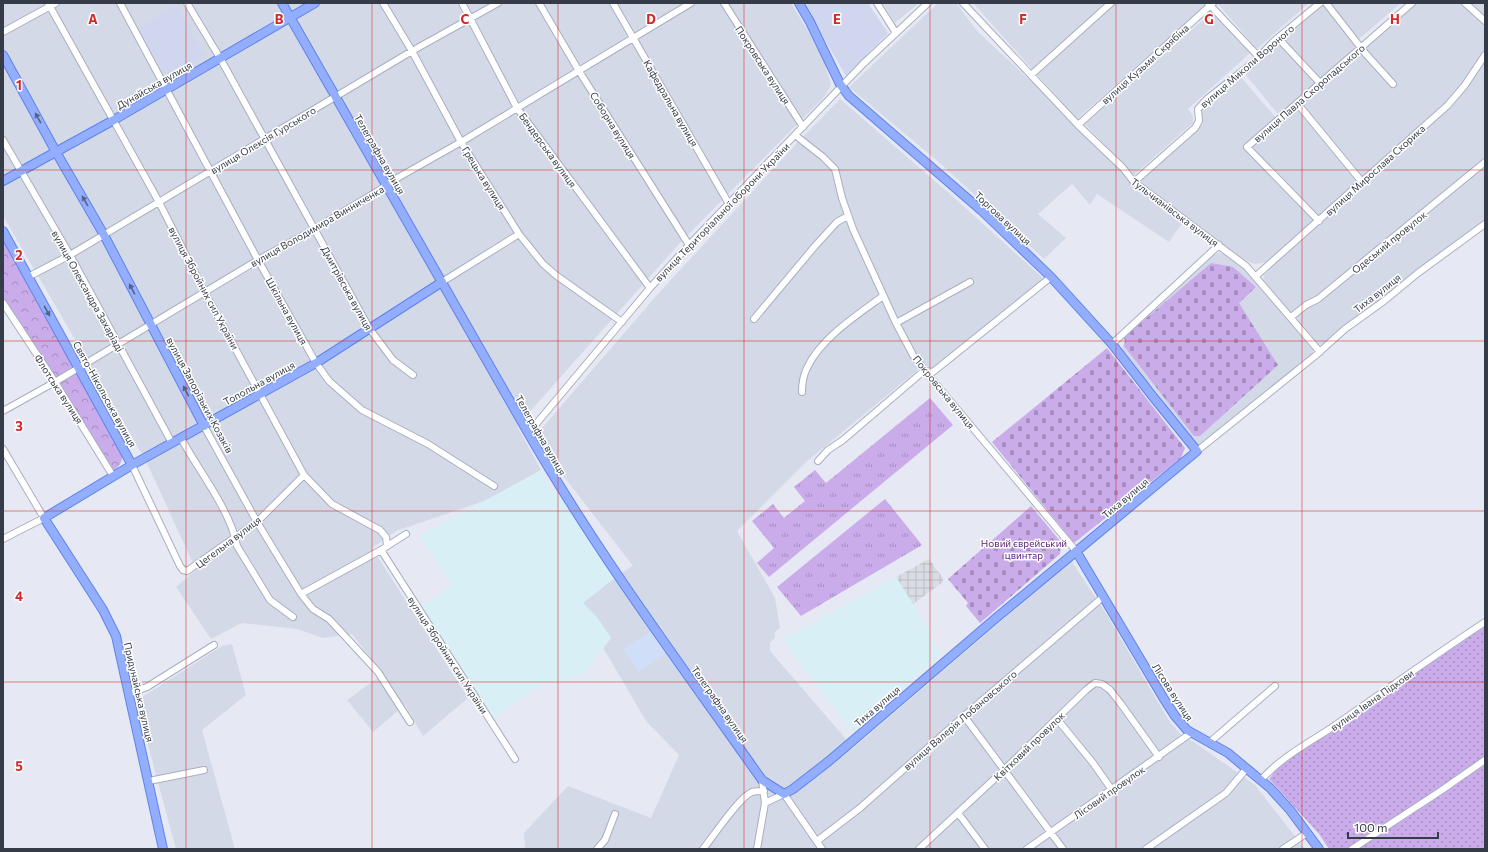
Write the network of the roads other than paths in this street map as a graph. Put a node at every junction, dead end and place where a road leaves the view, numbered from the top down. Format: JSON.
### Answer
{"nodes":[{"id":1,"x":56,"y":3,"type":"edge"},
{"id":2,"x":120,"y":3,"type":"edge"},
{"id":3,"x":186,"y":3,"type":"edge"},
{"id":4,"x":282,"y":3,"type":"edge"},
{"id":5,"x":314,"y":3,"type":"edge"},
{"id":6,"x":383,"y":3,"type":"edge"},
{"id":7,"x":462,"y":3,"type":"edge"},
{"id":8,"x":498,"y":3,"type":"edge"},
{"id":9,"x":539,"y":3,"type":"edge"},
{"id":10,"x":613,"y":3,"type":"edge"},
{"id":11,"x":691,"y":3,"type":"edge"},
{"id":12,"x":724,"y":3,"type":"edge"},
{"id":13,"x":799,"y":3,"type":"edge"},
{"id":14,"x":877,"y":3,"type":"edge"},
{"id":15,"x":928,"y":3,"type":"edge"},
{"id":16,"x":963,"y":3,"type":"edge"},
{"id":17,"x":1111,"y":3,"type":"edge"},
{"id":18,"x":1320,"y":3,"type":"edge"},
{"id":19,"x":1326,"y":3,"type":"edge"},
{"id":20,"x":1412,"y":3,"type":"edge"},
{"id":21,"x":1465,"y":3,"type":"edge"},
{"id":22,"x":1210,"y":4,"type":"edge"},
{"id":23,"x":49,"y":5,"type":"edge"},
{"id":24,"x":290,"y":17,"type":"junction"},
{"id":25,"x":470,"y":19,"type":"junction"},
{"id":26,"x":1485,"y":21,"type":"edge"},
{"id":27,"x":3,"y":32,"type":"edge"},
{"id":28,"x":896,"y":33,"type":"junction"},
{"id":29,"x":633,"y":38,"type":"junction"},
{"id":30,"x":1278,"y":38,"type":"junction"},
{"id":31,"x":1361,"y":47,"type":"junction"},
{"id":32,"x":412,"y":51,"type":"junction"},
{"id":33,"x":3,"y":55,"type":"edge"},
{"id":34,"x":1485,"y":55,"type":"edge"},
{"id":35,"x":1259,"y":57,"type":"junction"},
{"id":36,"x":220,"y":58,"type":"junction"},
{"id":37,"x":579,"y":71,"type":"junction"},
{"id":38,"x":1031,"y":75,"type":"junction"},
{"id":39,"x":1320,"y":83,"type":"junction"},
{"id":40,"x":1393,"y":84,"type":"dead end"},
{"id":41,"x":842,"y":87,"type":"junction"},
{"id":42,"x":167,"y":89,"type":"junction"},
{"id":43,"x":336,"y":97,"type":"junction"},
{"id":44,"x":1296,"y":103,"type":"junction"},
{"id":45,"x":517,"y":108,"type":"junction"},
{"id":46,"x":112,"y":121,"type":"junction"},
{"id":47,"x":1078,"y":125,"type":"junction"},
{"id":48,"x":803,"y":127,"type":"junction"},
{"id":49,"x":795,"y":135,"type":"junction"},
{"id":50,"x":265,"y":139,"type":"junction"},
{"id":51,"x":3,"y":140,"type":"edge"},
{"id":52,"x":461,"y":142,"type":"junction"},
{"id":53,"x":56,"y":152,"type":"junction"},
{"id":54,"x":1485,"y":162,"type":"edge"},
{"id":55,"x":21,"y":172,"type":"junction"},
{"id":56,"x":211,"y":172,"type":"junction"},
{"id":57,"x":3,"y":182,"type":"edge"},
{"id":58,"x":1134,"y":182,"type":"junction"},
{"id":59,"x":1362,"y":182,"type":"junction"},
{"id":60,"x":386,"y":185,"type":"junction"},
{"id":61,"x":159,"y":202,"type":"junction"},
{"id":62,"x":729,"y":204,"type":"junction"},
{"id":63,"x":848,"y":216,"type":"junction"},
{"id":64,"x":1319,"y":221,"type":"junction"},
{"id":65,"x":1485,"y":224,"type":"edge"},
{"id":66,"x":315,"y":228,"type":"junction"},
{"id":67,"x":3,"y":231,"type":"edge"},
{"id":68,"x":519,"y":234,"type":"junction"},
{"id":69,"x":104,"y":235,"type":"junction"},
{"id":70,"x":689,"y":245,"type":"junction"},
{"id":71,"x":1219,"y":245,"type":"junction"},
{"id":72,"x":70,"y":255,"type":"junction"},
{"id":73,"x":258,"y":260,"type":"junction"},
{"id":74,"x":1256,"y":276,"type":"junction"},
{"id":75,"x":28,"y":277,"type":"junction"},
{"id":76,"x":1052,"y":277,"type":"junction"},
{"id":77,"x":442,"y":282,"type":"junction"},
{"id":78,"x":970,"y":282,"type":"dead end"},
{"id":79,"x":650,"y":288,"type":"junction"},
{"id":80,"x":205,"y":293,"type":"junction"},
{"id":81,"x":883,"y":296,"type":"junction"},
{"id":82,"x":3,"y":303,"type":"edge"},
{"id":83,"x":1291,"y":318,"type":"junction"},
{"id":84,"x":754,"y":319,"type":"dead end"},
{"id":85,"x":622,"y":322,"type":"junction"},
{"id":86,"x":150,"y":323,"type":"junction"},
{"id":87,"x":896,"y":323,"type":"junction"},
{"id":88,"x":369,"y":328,"type":"junction"},
{"id":89,"x":117,"y":344,"type":"junction"},
{"id":90,"x":1112,"y":344,"type":"junction"},
{"id":91,"x":1320,"y":352,"type":"junction"},
{"id":92,"x":316,"y":363,"type":"junction"},
{"id":93,"x":78,"y":368,"type":"junction"},
{"id":94,"x":925,"y":371,"type":"junction"},
{"id":95,"x":413,"y":375,"type":"dead end"},
{"id":96,"x":55,"y":382,"type":"junction"},
{"id":97,"x":802,"y":392,"type":"dead end"},
{"id":98,"x":260,"y":394,"type":"junction"},
{"id":99,"x":3,"y":411,"type":"edge"},
{"id":100,"x":204,"y":426,"type":"junction"},
{"id":101,"x":526,"y":431,"type":"junction"},
{"id":102,"x":181,"y":438,"type":"junction"},
{"id":103,"x":172,"y":443,"type":"junction"},
{"id":104,"x":3,"y":449,"type":"edge"},
{"id":105,"x":1197,"y":451,"type":"junction"},
{"id":106,"x":818,"y":461,"type":"dead end"},
{"id":107,"x":132,"y":465,"type":"junction"},
{"id":108,"x":304,"y":475,"type":"junction"},
{"id":109,"x":113,"y":476,"type":"junction"},
{"id":110,"x":494,"y":486,"type":"dead end"},
{"id":111,"x":44,"y":518,"type":"junction"},
{"id":112,"x":256,"y":522,"type":"junction"},
{"id":113,"x":406,"y":534,"type":"dead end"},
{"id":114,"x":236,"y":537,"type":"junction"},
{"id":115,"x":3,"y":540,"type":"edge"},
{"id":116,"x":387,"y":546,"type":"junction"},
{"id":117,"x":381,"y":550,"type":"junction"},
{"id":118,"x":1076,"y":551,"type":"junction"},
{"id":119,"x":183,"y":570,"type":"joint"},
{"id":120,"x":301,"y":594,"type":"junction"},
{"id":121,"x":1103,"y":597,"type":"junction"},
{"id":122,"x":293,"y":617,"type":"dead end"},
{"id":123,"x":1485,"y":622,"type":"edge"},
{"id":124,"x":214,"y":645,"type":"dead end"},
{"id":125,"x":1275,"y":686,"type":"dead end"},
{"id":126,"x":129,"y":694,"type":"junction"},
{"id":127,"x":964,"y":716,"type":"junction"},
{"id":128,"x":1057,"y":719,"type":"junction"},
{"id":129,"x":410,"y":722,"type":"dead end"},
{"id":130,"x":1191,"y":734,"type":"junction"},
{"id":131,"x":1210,"y":742,"type":"junction"},
{"id":132,"x":1158,"y":757,"type":"junction"},
{"id":133,"x":515,"y":759,"type":"dead end"},
{"id":134,"x":1485,"y":760,"type":"edge"},
{"id":135,"x":1247,"y":768,"type":"junction"},
{"id":136,"x":204,"y":770,"type":"dead end"},
{"id":137,"x":1004,"y":770,"type":"junction"},
{"id":138,"x":762,"y":780,"type":"junction"},
{"id":139,"x":1261,"y":780,"type":"junction"},
{"id":140,"x":149,"y":782,"type":"junction"},
{"id":141,"x":764,"y":790,"type":"junction"},
{"id":142,"x":1112,"y":790,"type":"junction"},
{"id":143,"x":784,"y":794,"type":"junction"},
{"id":144,"x":765,"y":803,"type":"junction"},
{"id":145,"x":615,"y":814,"type":"dead end"},
{"id":146,"x":958,"y":814,"type":"junction"},
{"id":147,"x":1051,"y":832,"type":"junction"},
{"id":148,"x":1307,"y":833,"type":"junction"},
{"id":149,"x":817,"y":841,"type":"junction"},
{"id":150,"x":163,"y":849,"type":"edge"},
{"id":151,"x":597,"y":849,"type":"edge"},
{"id":152,"x":703,"y":849,"type":"edge"},
{"id":153,"x":757,"y":849,"type":"edge"},
{"id":154,"x":822,"y":849,"type":"edge"},
{"id":155,"x":919,"y":849,"type":"edge"},
{"id":156,"x":985,"y":849,"type":"edge"},
{"id":157,"x":1027,"y":849,"type":"edge"},
{"id":158,"x":1063,"y":849,"type":"edge"},
{"id":159,"x":1146,"y":849,"type":"edge"},
{"id":160,"x":1283,"y":849,"type":"edge"},
{"id":161,"x":1319,"y":849,"type":"edge"},
{"id":162,"x":1352,"y":849,"type":"edge"}],
"edges":[{"from":1,"to":23,"type":"street"},
{"from":2,"to":42,"type":"street","name":"Шкільна вулиця"},
{"from":3,"to":36,"type":"street","name":"Дмитрівська вулиця"},
{"from":4,"to":24,"type":"main road","name":"Телеграфна вулиця"},
{"from":5,"to":24,"type":"main road","name":"Дунайська вулиця"},
{"from":6,"to":32,"type":"street","name":"Грецька вулиця"},
{"from":7,"to":25,"type":"street","name":"Бендерська вулиця"},
{"from":8,"to":25,"type":"street","name":"вулиця Олексія Гурського"},
{"from":9,"to":37,"type":"street","name":"Соборна вулиця"},
{"from":10,"to":29,"type":"street","name":"Кафедральна вулиця"},
{"from":11,"to":29,"type":"street","name":"вулиця Володимира Винниченка"},
{"from":12,"to":48,"type":"street","name":"Покровська вулиця"},
{"from":13,"to":41,"type":"main road","name":"Торгова вулиця"},
{"from":14,"to":28,"type":"street"},
{"from":15,"to":28,"type":"street","name":"вулиця Територіальної оборони України"},
{"from":16,"to":38,"type":"street","name":"Тульчианівська вулиця"},
{"from":17,"to":38,"type":"street"},
{"from":18,"to":30,"type":"street","name":"вулиця Миколи Вороного"},
{"from":19,"to":31,"type":"street"},
{"from":20,"to":31,"type":"street","name":"вулиця Павла Скоропадського"},
{"from":21,"to":26,"type":"street"},
{"from":22,"to":35,"type":"street"},
{"from":22,"to":47,"type":"street","name":"вулиця Кузьми Скрябіна"},
{"from":23,"to":27,"type":"street"},
{"from":23,"to":46,"type":"street","name":"вулиця Збройних сил України"},
{"from":24,"to":36,"type":"main road","name":"Дунайська вулиця"},
{"from":24,"to":43,"type":"main road","name":"Телеграфна вулиця"},
{"from":25,"to":32,"type":"street","name":"вулиця Олексія Гурського"},
{"from":25,"to":45,"type":"street","name":"Бендерська вулиця"},
{"from":28,"to":41,"type":"street","name":"вулиця Територіальної оборони України"},
{"from":29,"to":37,"type":"street","name":"вулиця Володимира Винниченка"},
{"from":29,"to":62,"type":"street","name":"Кафедральна вулиця"},
{"from":30,"to":35,"type":"street","name":"вулиця Миколи Вороного"},
{"from":30,"to":39,"type":"street"},
{"from":31,"to":39,"type":"street","name":"вулиця Павла Скоропадського"},
{"from":31,"to":40,"type":"street"},
{"from":32,"to":43,"type":"street","name":"вулиця Олексія Гурського"},
{"from":32,"to":52,"type":"street","name":"Грецька вулиця"},
{"from":53,"to":33,"type":"main road","name":"вулиця Запорізьких Козаків","one_way":true},
{"from":34,"to":59,"type":"street","name":"вулиця Мирослава Скорика"},
{"from":35,"to":58,"type":"street","name":"вулиця Миколи Вороного"},
{"from":36,"to":42,"type":"main road","name":"Дунайська вулиця"},
{"from":36,"to":50,"type":"street","name":"Дмитрівська вулиця"},
{"from":37,"to":45,"type":"street","name":"вулиця Володимира Винниченка"},
{"from":37,"to":70,"type":"street","name":"Соборна вулиця"},
{"from":38,"to":47,"type":"street","name":"Тульчианівська вулиця"},
{"from":39,"to":44,"type":"street","name":"вулиця Павла Скоропадського"},
{"from":41,"to":48,"type":"street","name":"вулиця Територіальної оборони України"},
{"from":41,"to":76,"type":"main road","name":"Торгова вулиця"},
{"from":42,"to":46,"type":"main road","name":"Дунайська вулиця"},
{"from":42,"to":56,"type":"street","name":"Шкільна вулиця"},
{"from":43,"to":50,"type":"street","name":"вулиця Олексія Гурського"},
{"from":43,"to":60,"type":"main road","name":"Телеграфна вулиця"},
{"from":44,"to":59,"type":"street"},
{"from":44,"to":64,"type":"street","name":"вулиця Павла Скоропадського"},
{"from":45,"to":52,"type":"street","name":"вулиця Володимира Винниченка"},
{"from":45,"to":79,"type":"street","name":"Бендерська вулиця"},
{"from":46,"to":53,"type":"main road","name":"Дунайська вулиця"},
{"from":46,"to":61,"type":"street","name":"вулиця Збройних сил України"},
{"from":47,"to":58,"type":"street","name":"Тульчианівська вулиця"},
{"from":48,"to":49,"type":"street","name":"вулиця Територіальної оборони України"},
{"from":49,"to":62,"type":"street","name":"вулиця Територіальної оборони України"},
{"from":49,"to":63,"type":"street","name":"Покровська вулиця"},
{"from":50,"to":56,"type":"street","name":"вулиця Олексія Гурського"},
{"from":50,"to":66,"type":"street","name":"Дмитрівська вулиця"},
{"from":51,"to":55,"type":"street","name":"вулиця Олександра Захаріаді"},
{"from":52,"to":60,"type":"street","name":"вулиця Володимира Винниченка"},
{"from":52,"to":68,"type":"street","name":"Грецька вулиця"},
{"from":53,"to":55,"type":"main road","name":"Дунайська вулиця"},
{"from":69,"to":53,"type":"main road","name":"вулиця Запорізьких Козаків","one_way":true},
{"from":54,"to":83,"type":"street","name":"Одеський провулок"},
{"from":55,"to":57,"type":"main road","name":"Дунайська вулиця"},
{"from":55,"to":72,"type":"street","name":"вулиця Олександра Захаріаді"},
{"from":56,"to":61,"type":"street","name":"вулиця Олексія Гурського"},
{"from":56,"to":73,"type":"street","name":"Шкільна вулиця"},
{"from":58,"to":71,"type":"street","name":"Тульчианівська вулиця"},
{"from":59,"to":64,"type":"street","name":"вулиця Мирослава Скорика"},
{"from":60,"to":66,"type":"street","name":"вулиця Володимира Винниченка"},
{"from":60,"to":77,"type":"main road","name":"Телеграфна вулиця"},
{"from":61,"to":69,"type":"street","name":"вулиця Олексія Гурського"},
{"from":61,"to":80,"type":"street","name":"вулиця Збройних сил України"},
{"from":62,"to":70,"type":"street","name":"вулиця Територіальної оборони України"},
{"from":63,"to":81,"type":"street","name":"Покровська вулиця"},
{"from":63,"to":84,"type":"street"},
{"from":64,"to":74,"type":"street","name":"вулиця Мирослава Скорика"},
{"from":65,"to":91,"type":"street","name":"Тиха вулиця"},
{"from":66,"to":73,"type":"street","name":"вулиця Володимира Винниченка"},
{"from":66,"to":88,"type":"street","name":"Дмитрівська вулиця"},
{"from":67,"to":75,"type":"main road","name":"Свято-Нікольська вулиця"},
{"from":68,"to":77,"type":"street","name":"Топольна вулиця"},
{"from":68,"to":85,"type":"street","name":"Грецька вулиця"},
{"from":69,"to":72,"type":"street","name":"вулиця Олексія Гурського"},
{"from":86,"to":69,"type":"main road","name":"вулиця Запорізьких Козаків","one_way":true},
{"from":70,"to":79,"type":"street","name":"вулиця Територіальної оборони України"},
{"from":71,"to":74,"type":"street","name":"Тульчианівська вулиця"},
{"from":71,"to":90,"type":"street"},
{"from":72,"to":75,"type":"street","name":"вулиця Олексія Гурського"},
{"from":72,"to":89,"type":"street","name":"вулиця Олександра Захаріаді"},
{"from":73,"to":80,"type":"street","name":"вулиця Володимира Винниченка"},
{"from":73,"to":92,"type":"street","name":"Шкільна вулиця"},
{"from":74,"to":83,"type":"street","name":"Тульчианівська вулиця"},
{"from":75,"to":93,"type":"main road","name":"Свято-Нікольська вулиця","one_way":true},
{"from":76,"to":90,"type":"main road","name":"Торгова вулиця"},
{"from":76,"to":94,"type":"street"},
{"from":77,"to":88,"type":"main road","name":"Топольна вулиця"},
{"from":77,"to":101,"type":"main road","name":"Телеграфна вулиця"},
{"from":78,"to":87,"type":"street"},
{"from":79,"to":85,"type":"street","name":"вулиця Територіальної оборони України"},
{"from":80,"to":86,"type":"street","name":"вулиця Володимира Винниченка"},
{"from":80,"to":98,"type":"street","name":"вулиця Збройних сил України"},
{"from":81,"to":87,"type":"street","name":"Покровська вулиця"},
{"from":81,"to":97,"type":"street"},
{"from":82,"to":96,"type":"street","name":"Флотська вулиця"},
{"from":83,"to":91,"type":"street","name":"Тульчианівська вулиця"},
{"from":85,"to":101,"type":"street","name":"вулиця Територіальної оборони України"},
{"from":86,"to":89,"type":"street","name":"вулиця Володимира Винниченка"},
{"from":100,"to":86,"type":"main road","name":"вулиця Запорізьких Козаків","one_way":true},
{"from":87,"to":94,"type":"street","name":"Покровська вулиця"},
{"from":88,"to":92,"type":"main road","name":"Топольна вулиця"},
{"from":88,"to":95,"type":"street","name":"Дмитрівська вулиця"},
{"from":89,"to":93,"type":"street","name":"вулиця Володимира Винниченка"},
{"from":89,"to":103,"type":"street","name":"вулиця Олександра Захаріаді"},
{"from":90,"to":105,"type":"main road","name":"Торгова вулиця"},
{"from":91,"to":105,"type":"street","name":"Тиха вулиця"},
{"from":92,"to":98,"type":"main road","name":"Топольна вулиця"},
{"from":92,"to":110,"type":"street","name":"Шкільна вулиця"},
{"from":93,"to":96,"type":"street","name":"вулиця Володимира Винниченка"},
{"from":93,"to":107,"type":"main road","name":"Свято-Нікольська вулиця"},
{"from":94,"to":106,"type":"street"},
{"from":94,"to":118,"type":"street","name":"Покровська вулиця"},
{"from":96,"to":99,"type":"street","name":"вулиця Володимира Винниченка"},
{"from":96,"to":109,"type":"street","name":"Флотська вулиця"},
{"from":98,"to":100,"type":"main road","name":"Топольна вулиця"},
{"from":98,"to":108,"type":"street","name":"вулиця Збройних сил України"},
{"from":100,"to":102,"type":"main road","name":"Топольна вулиця"},
{"from":100,"to":112,"type":"street","name":"вулиця Запорізьких Козаків"},
{"from":101,"to":138,"type":"main road","name":"Телеграфна вулиця"},
{"from":102,"to":103,"type":"main road","name":"Топольна вулиця"},
{"from":102,"to":114,"type":"street"},
{"from":103,"to":107,"type":"main road","name":"Топольна вулиця"},
{"from":104,"to":111,"type":"street","name":"Придунайська вулиця"},
{"from":105,"to":118,"type":"main road","name":"Тиха вулиця"},
{"from":107,"to":109,"type":"main road","name":"Топольна вулиця"},
{"from":107,"to":119,"type":"street","name":"Свято-Нікольська вулиця"},
{"from":108,"to":112,"type":"street","name":"Цегельна вулиця"},
{"from":108,"to":116,"type":"street","name":"вулиця Збройних сил України"},
{"from":109,"to":111,"type":"main road","name":"Топольна вулиця"},
{"from":111,"to":115,"type":"street","name":"Топольна вулиця"},
{"from":111,"to":126,"type":"main road","name":"Придунайська вулиця"},
{"from":112,"to":114,"type":"street","name":"Цегельна вулиця"},
{"from":112,"to":120,"type":"street","name":"вулиця Запорізьких Козаків"},
{"from":113,"to":116,"type":"street"},
{"from":114,"to":119,"type":"street","name":"Цегельна вулиця"},
{"from":114,"to":122,"type":"street"},
{"from":116,"to":117,"type":"street"},
{"from":117,"to":120,"type":"street"},
{"from":117,"to":133,"type":"street","name":"вулиця Збройних сил України"},
{"from":118,"to":121,"type":"main road","name":"Лісова вулиця"},
{"from":118,"to":143,"type":"main road","name":"Тиха вулиця"},
{"from":120,"to":129,"type":"street","name":"вулиця Запорізьких Козаків"},
{"from":121,"to":127,"type":"street","name":"вулиця Валерія Лобановського"},
{"from":121,"to":130,"type":"main road","name":"Лісова вулиця"},
{"from":123,"to":139,"type":"street","name":"вулиця Івана Підкови"},
{"from":124,"to":126,"type":"street"},
{"from":125,"to":131,"type":"street"},
{"from":126,"to":140,"type":"main road","name":"Придунайська вулиця"},
{"from":127,"to":137,"type":"street"},
{"from":127,"to":149,"type":"street","name":"вулиця Валерія Лобановського"},
{"from":128,"to":132,"type":"street","name":"Квітковий провулок"},
{"from":128,"to":137,"type":"street","name":"Квітковий провулок"},
{"from":128,"to":142,"type":"street"},
{"from":130,"to":131,"type":"main road","name":"Лісова вулиця"},
{"from":130,"to":132,"type":"street","name":"Лісовий провулок"},
{"from":131,"to":135,"type":"main road","name":"Лісова вулиця"},
{"from":132,"to":142,"type":"street","name":"Лісовий провулок"},
{"from":134,"to":162,"type":"street"},
{"from":135,"to":139,"type":"main road","name":"Лісова вулиця"},
{"from":135,"to":159,"type":"street"},
{"from":136,"to":140,"type":"street"},
{"from":137,"to":146,"type":"street","name":"Квітковий провулок"},
{"from":137,"to":147,"type":"street"},
{"from":138,"to":141,"type":"street"},
{"from":138,"to":143,"type":"main road","name":"Телеграфна вулиця"},
{"from":139,"to":148,"type":"main road","name":"Лісова вулиця"},
{"from":140,"to":150,"type":"main road","name":"Придунайська вулиця"},
{"from":141,"to":144,"type":"street"},
{"from":141,"to":152,"type":"street"},
{"from":142,"to":147,"type":"street","name":"Лісовий провулок"},
{"from":143,"to":144,"type":"street"},
{"from":143,"to":149,"type":"street","name":"Телеграфна вулиця"},
{"from":144,"to":153,"type":"street"},
{"from":145,"to":151,"type":"street"},
{"from":146,"to":155,"type":"street","name":"Квітковий провулок"},
{"from":146,"to":156,"type":"street"},
{"from":147,"to":157,"type":"street","name":"Лісовий провулок"},
{"from":147,"to":158,"type":"street"},
{"from":148,"to":160,"type":"street"},
{"from":148,"to":161,"type":"main road","name":"Лісова вулиця"},
{"from":149,"to":154,"type":"street","name":"Телеграфна вулиця"}]}
